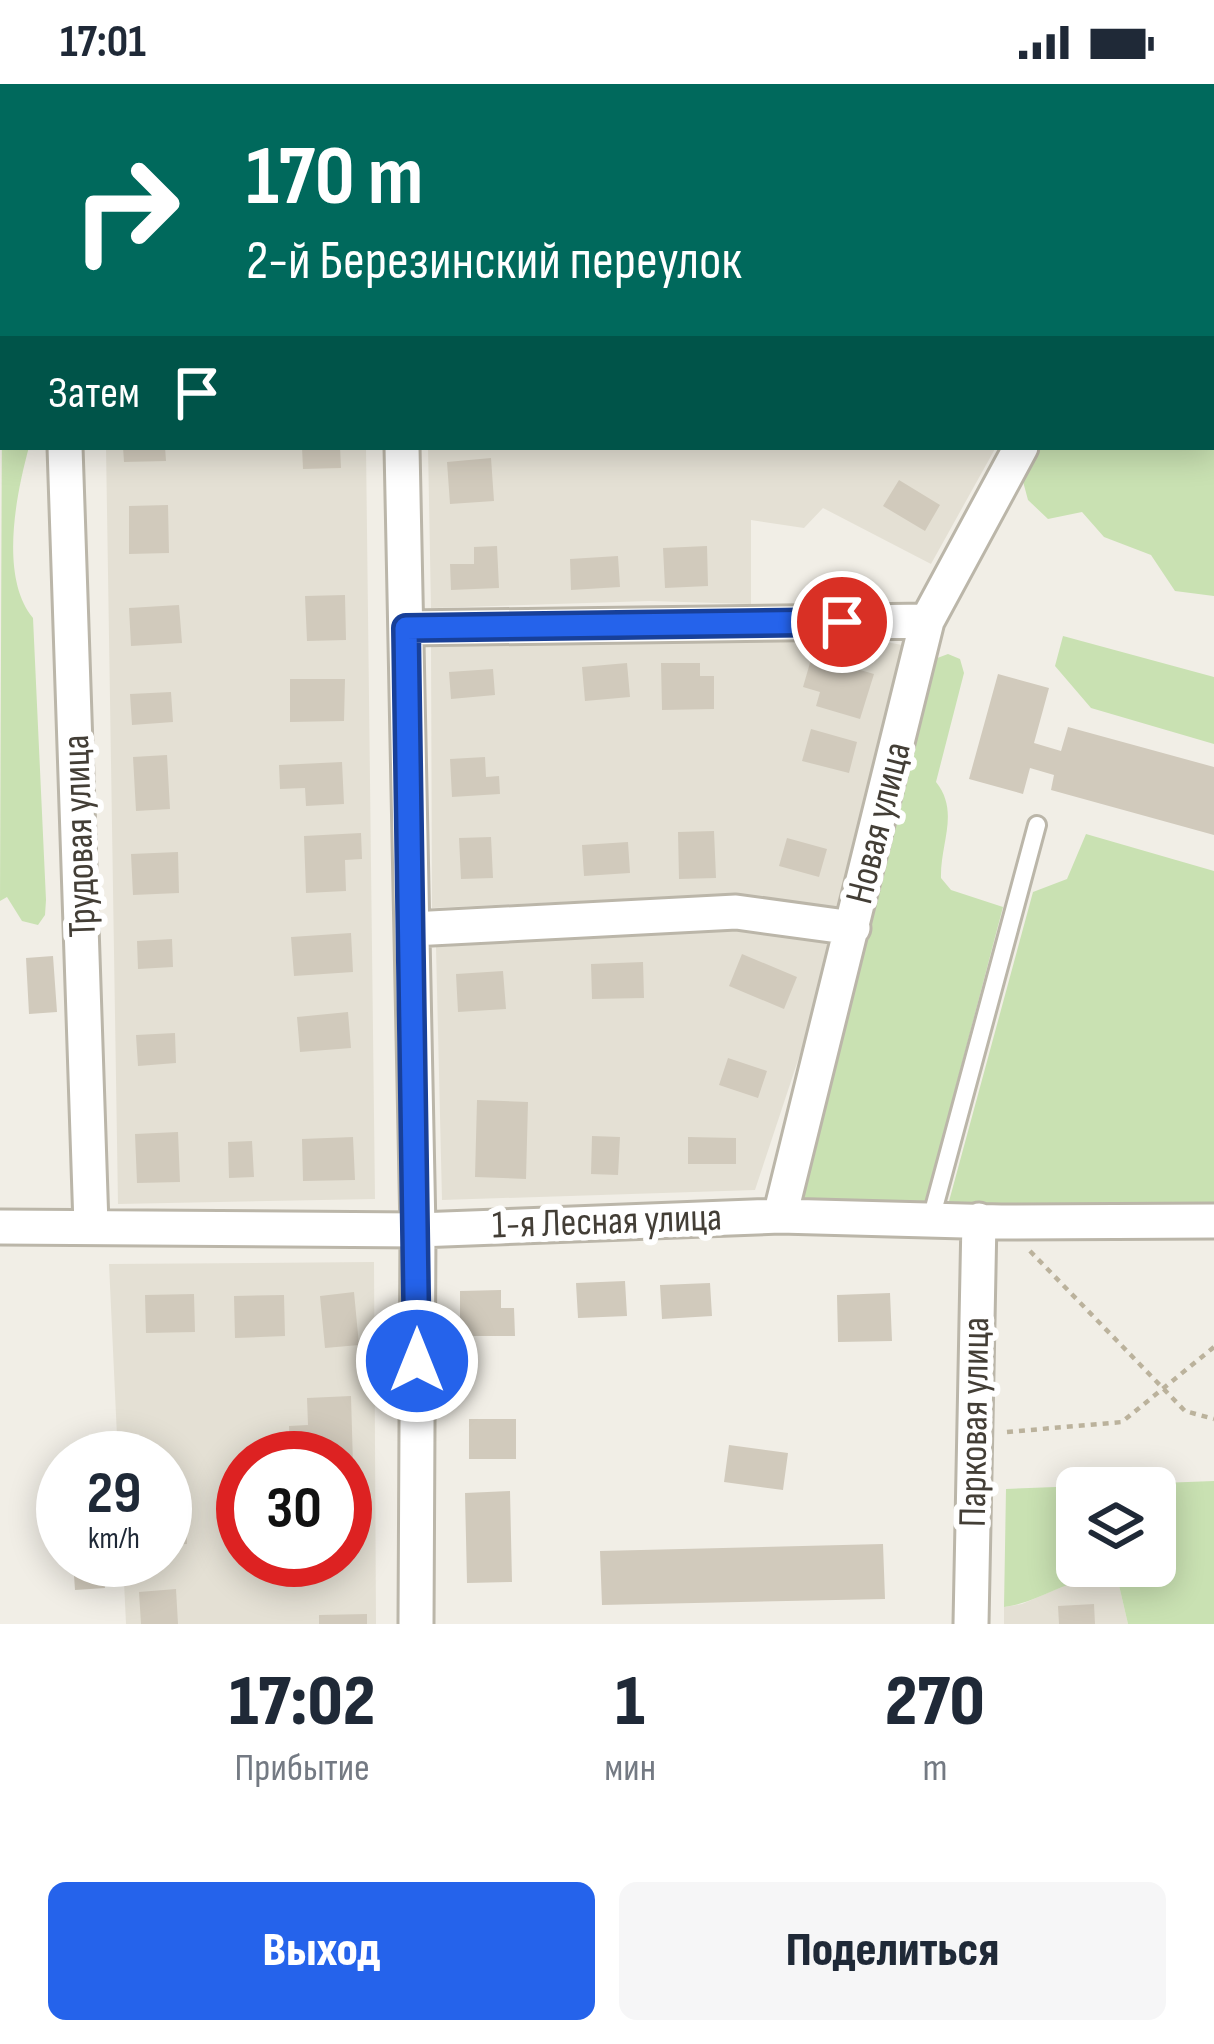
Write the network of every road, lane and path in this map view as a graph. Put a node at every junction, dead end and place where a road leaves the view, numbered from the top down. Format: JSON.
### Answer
{"nodes":[{"id":1,"x":65,"y":450,"type":"edge"},
{"id":2,"x":402,"y":450,"type":"edge"},
{"id":3,"x":1019,"y":450,"type":"edge"},
{"id":4,"x":927,"y":621,"type":"junction"},
{"id":5,"x":406,"y":628,"type":"junction"},
{"id":6,"x":1037,"y":825,"type":"dead end"},
{"id":7,"x":853,"y":928,"type":"junction"},
{"id":8,"x":412,"y":929,"type":"junction"},
{"id":9,"x":780,"y":1216,"type":"junction"},
{"id":10,"x":931,"y":1219,"type":"junction"},
{"id":11,"x":990,"y":1221,"type":"junction"},
{"id":12,"x":1214,"y":1221,"type":"edge"},
{"id":13,"x":92,"y":1226,"type":"junction"},
{"id":14,"x":0,"y":1227,"type":"edge"},
{"id":15,"x":418,"y":1229,"type":"junction"},
{"id":16,"x":1214,"y":1347,"type":"edge"},
{"id":17,"x":1163,"y":1389,"type":"junction"},
{"id":18,"x":1214,"y":1419,"type":"edge"},
{"id":19,"x":974,"y":1434,"type":"junction"},
{"id":20,"x":416,"y":1624,"type":"edge"},
{"id":21,"x":971,"y":1624,"type":"edge"}],
"edges":[{"from":1,"to":13,"type":"street","name":"Трудовая улица"},
{"from":2,"to":5,"type":"street"},
{"from":3,"to":4,"type":"street","name":"Новая улица"},
{"from":4,"to":5,"type":"street"},
{"from":4,"to":7,"type":"street","name":"Новая улица"},
{"from":5,"to":8,"type":"street"},
{"from":6,"to":10,"type":"lane"},
{"from":7,"to":8,"type":"street"},
{"from":7,"to":9,"type":"street","name":"Новая улица"},
{"from":8,"to":15,"type":"street"},
{"from":9,"to":10,"type":"street","name":"1-я Лесная улица"},
{"from":9,"to":15,"type":"street","name":"1-я Лесная улица"},
{"from":10,"to":11,"type":"street","name":"1-я Лесная улица"},
{"from":11,"to":12,"type":"street","name":"1-я Лесная улица"},
{"from":11,"to":17,"type":"path"},
{"from":11,"to":19,"type":"street","name":"Парковая улица"},
{"from":13,"to":14,"type":"street","name":"1-я Лесная улица"},
{"from":13,"to":15,"type":"street","name":"1-я Лесная улица"},
{"from":15,"to":20,"type":"street"},
{"from":16,"to":17,"type":"path"},
{"from":17,"to":18,"type":"path"},
{"from":17,"to":19,"type":"path"},
{"from":19,"to":21,"type":"street","name":"Парковая улица"}]}
